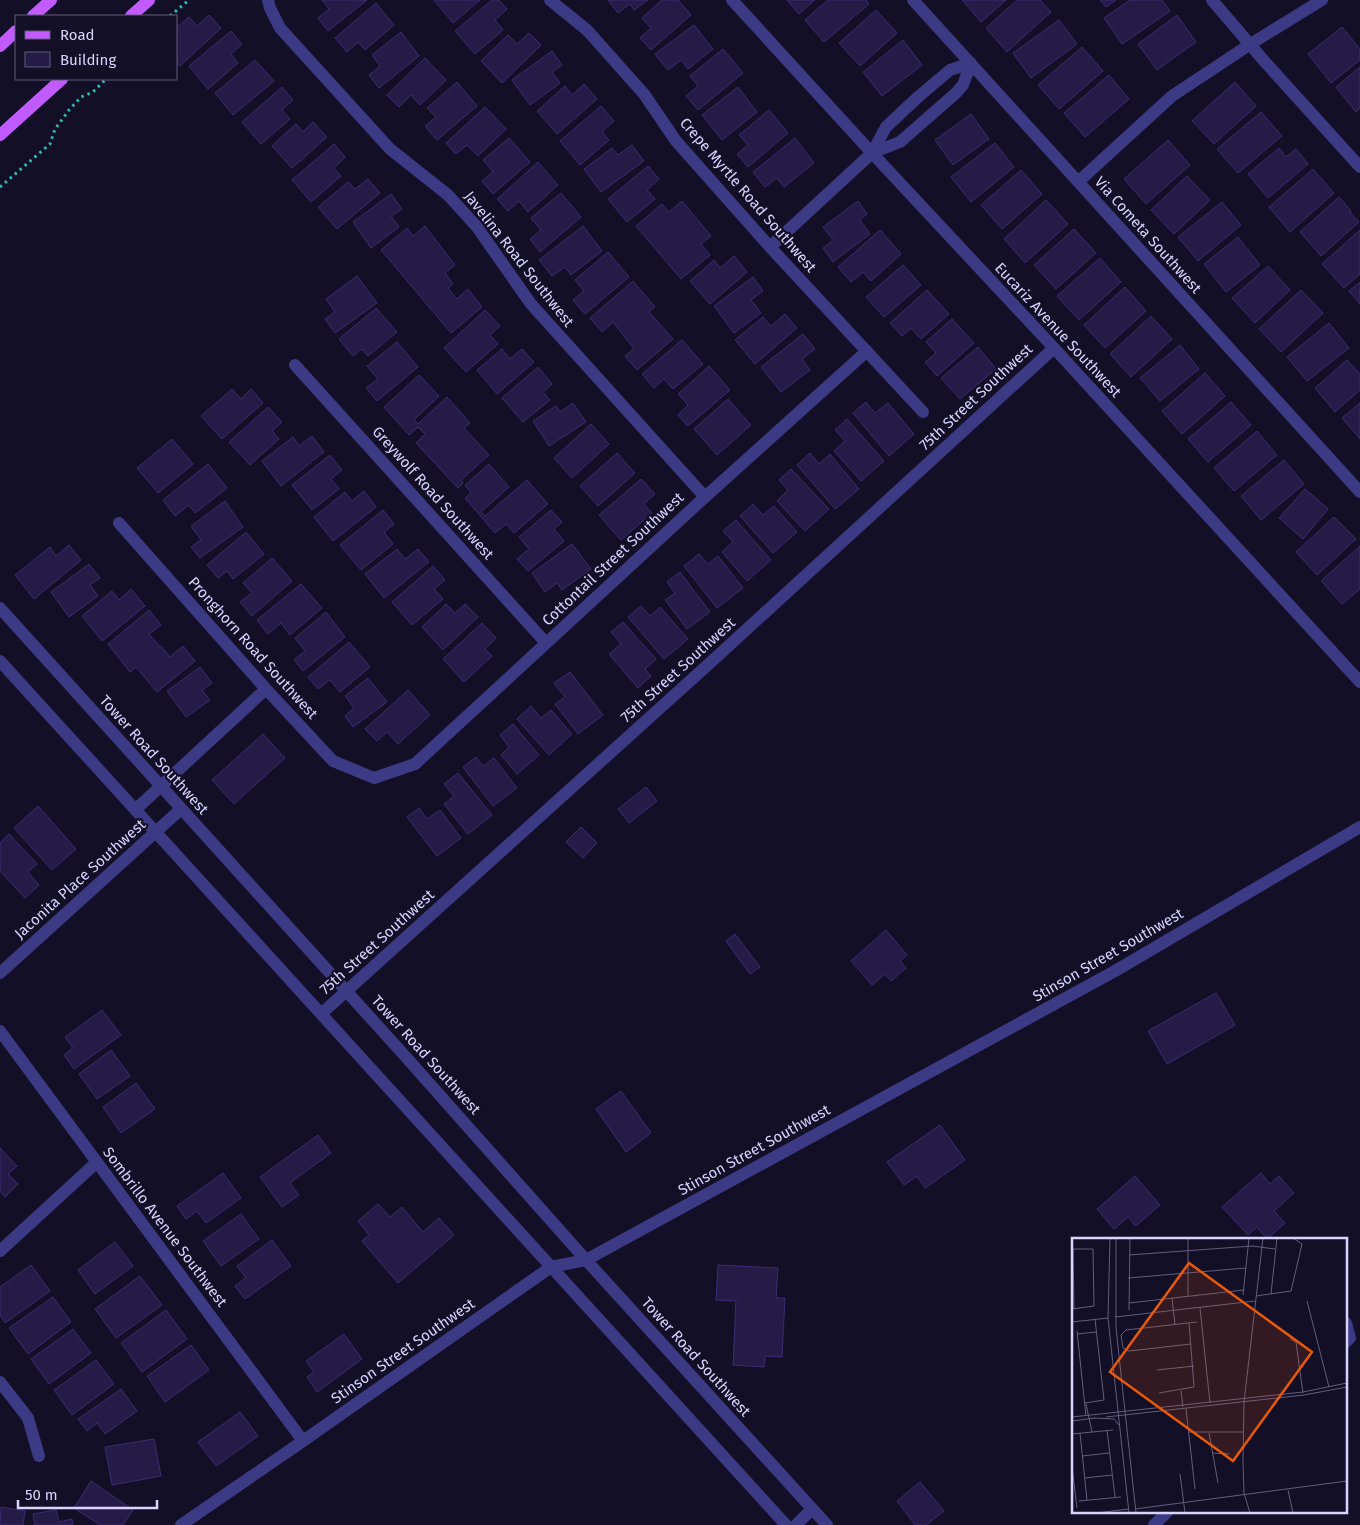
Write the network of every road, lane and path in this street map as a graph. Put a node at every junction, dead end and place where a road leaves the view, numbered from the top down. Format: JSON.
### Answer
{"nodes":[{"id":1,"x":51,"y":0,"type":"edge"},
{"id":2,"x":149,"y":0,"type":"edge"},
{"id":3,"x":189,"y":0,"type":"edge"},
{"id":4,"x":268,"y":0,"type":"edge"},
{"id":5,"x":550,"y":0,"type":"edge"},
{"id":6,"x":732,"y":0,"type":"edge"},
{"id":7,"x":914,"y":0,"type":"edge"},
{"id":8,"x":1212,"y":0,"type":"edge"},
{"id":9,"x":1322,"y":0,"type":"edge"},
{"id":10,"x":34,"y":15,"type":"edge"},
{"id":11,"x":132,"y":15,"type":"edge"},
{"id":12,"x":171,"y":15,"type":"edge"},
{"id":13,"x":15,"y":32,"type":"edge"},
{"id":14,"x":1250,"y":45,"type":"junction"},
{"id":15,"x":0,"y":46,"type":"edge"},
{"id":16,"x":971,"y":63,"type":"junction"},
{"id":17,"x":61,"y":80,"type":"edge"},
{"id":18,"x":105,"y":80,"type":"edge"},
{"id":19,"x":0,"y":135,"type":"edge"},
{"id":20,"x":872,"y":153,"type":"junction"},
{"id":21,"x":1360,"y":167,"type":"edge"},
{"id":22,"x":1078,"y":182,"type":"junction"},
{"id":23,"x":0,"y":187,"type":"edge"},
{"id":24,"x":770,"y":247,"type":"junction"},
{"id":25,"x":1054,"y":348,"type":"junction"},
{"id":26,"x":867,"y":351,"type":"junction"},
{"id":27,"x":295,"y":365,"type":"dead end"},
{"id":28,"x":923,"y":412,"type":"dead end"},
{"id":29,"x":1360,"y":492,"type":"edge"},
{"id":30,"x":705,"y":497,"type":"junction"},
{"id":31,"x":119,"y":523,"type":"dead end"},
{"id":32,"x":0,"y":608,"type":"edge"},
{"id":33,"x":546,"y":644,"type":"junction"},
{"id":34,"x":0,"y":661,"type":"edge"},
{"id":35,"x":1360,"y":682,"type":"edge"},
{"id":36,"x":266,"y":689,"type":"junction"},
{"id":37,"x":374,"y":778,"type":"joint"},
{"id":38,"x":161,"y":787,"type":"junction"},
{"id":39,"x":181,"y":809,"type":"junction"},
{"id":40,"x":135,"y":810,"type":"junction"},
{"id":41,"x":1360,"y":827,"type":"edge"},
{"id":42,"x":156,"y":833,"type":"junction"},
{"id":43,"x":0,"y":973,"type":"edge"},
{"id":44,"x":346,"y":991,"type":"junction"},
{"id":45,"x":321,"y":1014,"type":"junction"},
{"id":46,"x":0,"y":1031,"type":"edge"},
{"id":47,"x":97,"y":1162,"type":"junction"},
{"id":48,"x":0,"y":1251,"type":"edge"},
{"id":49,"x":586,"y":1260,"type":"junction"},
{"id":50,"x":551,"y":1267,"type":"junction"},
{"id":51,"x":0,"y":1382,"type":"edge"},
{"id":52,"x":304,"y":1441,"type":"junction"},
{"id":53,"x":39,"y":1456,"type":"dead end"},
{"id":54,"x":812,"y":1509,"type":"junction"},
{"id":55,"x":1167,"y":1512,"type":"edge"},
{"id":56,"x":181,"y":1525,"type":"edge"},
{"id":57,"x":786,"y":1525,"type":"edge"},
{"id":58,"x":796,"y":1525,"type":"edge"},
{"id":59,"x":827,"y":1525,"type":"edge"},
{"id":60,"x":1154,"y":1525,"type":"edge"}],
"edges":[{"from":1,"to":10,"type":"main road"},
{"from":2,"to":11,"type":"main road"},
{"from":3,"to":12,"type":"path"},
{"from":4,"to":30,"type":"street","name":"Javelina Road Southwest"},
{"from":5,"to":24,"type":"street","name":"Crepe Myrtle Road Southwest"},
{"from":6,"to":20,"type":"street","name":"Eucariz Avenue Southwest"},
{"from":7,"to":16,"type":"street","name":"Via Cometa Southwest"},
{"from":8,"to":14,"type":"street"},
{"from":9,"to":14,"type":"street"},
{"from":13,"to":15,"type":"main road"},
{"from":14,"to":21,"type":"street"},
{"from":14,"to":22,"type":"street"},
{"from":16,"to":20,"type":"street"},
{"from":16,"to":20,"type":"street"},
{"from":16,"to":22,"type":"street","name":"Via Cometa Southwest"},
{"from":17,"to":19,"type":"main road"},
{"from":18,"to":23,"type":"path"},
{"from":20,"to":24,"type":"street"},
{"from":20,"to":25,"type":"street","name":"Eucariz Avenue Southwest"},
{"from":22,"to":29,"type":"street","name":"Via Cometa Southwest"},
{"from":24,"to":26,"type":"street","name":"Crepe Myrtle Road Southwest"},
{"from":25,"to":35,"type":"street","name":"Eucariz Avenue Southwest"},
{"from":25,"to":44,"type":"street","name":"75th Street Southwest"},
{"from":26,"to":28,"type":"street","name":"Crepe Myrtle Road Southwest"},
{"from":26,"to":30,"type":"street","name":"Cottontail Street Southwest"},
{"from":27,"to":33,"type":"street","name":"Greywolf Road Southwest"},
{"from":30,"to":33,"type":"street","name":"Cottontail Street Southwest"},
{"from":31,"to":36,"type":"street","name":"Pronghorn Road Southwest"},
{"from":32,"to":38,"type":"street","name":"Tower Road Southwest"},
{"from":33,"to":37,"type":"street","name":"Cottontail Street Southwest"},
{"from":34,"to":40,"type":"street"},
{"from":36,"to":37,"type":"street","name":"Pronghorn Road Southwest"},
{"from":36,"to":38,"type":"street"},
{"from":38,"to":39,"type":"street","name":"Tower Road Southwest"},
{"from":38,"to":40,"type":"street"},
{"from":39,"to":42,"type":"street","name":"Jaconita Place Southwest"},
{"from":39,"to":44,"type":"street","name":"Tower Road Southwest"},
{"from":40,"to":42,"type":"street"},
{"from":41,"to":49,"type":"street","name":"Stinson Street Southwest"},
{"from":42,"to":43,"type":"street","name":"Jaconita Place Southwest"},
{"from":42,"to":45,"type":"street"},
{"from":44,"to":45,"type":"street","name":"75th Street Southwest"},
{"from":44,"to":49,"type":"street","name":"Tower Road Southwest"},
{"from":45,"to":50,"type":"street"},
{"from":46,"to":47,"type":"street","name":"Sombrillo Avenue Southwest"},
{"from":47,"to":48,"type":"street"},
{"from":47,"to":52,"type":"street","name":"Sombrillo Avenue Southwest"},
{"from":49,"to":50,"type":"street","name":"Stinson Street Southwest"},
{"from":49,"to":54,"type":"street","name":"Tower Road Southwest"},
{"from":50,"to":52,"type":"street","name":"Stinson Street Southwest"},
{"from":50,"to":57,"type":"street"},
{"from":51,"to":53,"type":"street"},
{"from":52,"to":56,"type":"street","name":"Stinson Street Southwest"},
{"from":54,"to":58,"type":"street"},
{"from":54,"to":59,"type":"street","name":"Tower Road Southwest"},
{"from":55,"to":60,"type":"street"}]}
